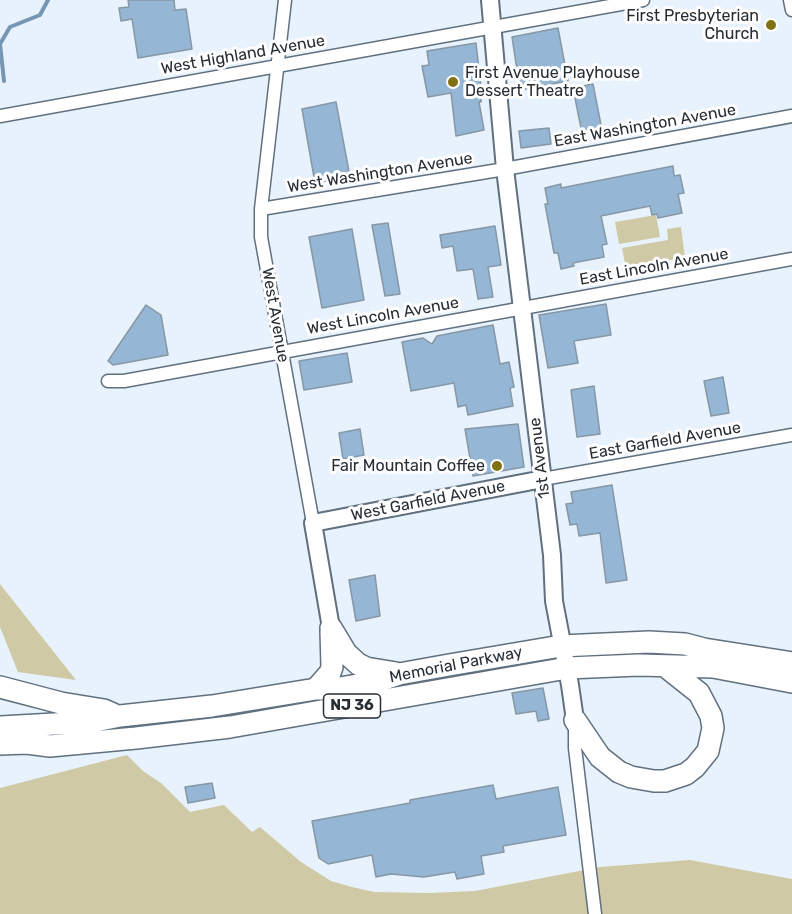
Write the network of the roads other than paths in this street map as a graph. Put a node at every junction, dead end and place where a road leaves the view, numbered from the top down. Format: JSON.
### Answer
{"nodes":[{"id":1,"x":285,"y":0,"type":"edge"},
{"id":2,"x":489,"y":0,"type":"edge"},
{"id":3,"x":644,"y":0,"type":"edge"},
{"id":4,"x":790,"y":0,"type":"edge"},
{"id":5,"x":792,"y":10,"type":"edge"},
{"id":6,"x":492,"y":26,"type":"junction"},
{"id":7,"x":278,"y":65,"type":"junction"},
{"id":8,"x":6,"y":115,"type":"edge"},
{"id":9,"x":792,"y":116,"type":"edge"},
{"id":10,"x":505,"y":169,"type":"junction"},
{"id":11,"x":261,"y":209,"type":"junction"},
{"id":12,"x":792,"y":259,"type":"edge"},
{"id":13,"x":522,"y":307,"type":"junction"},
{"id":14,"x":281,"y":351,"type":"junction"},
{"id":15,"x":108,"y":381,"type":"dead end"},
{"id":16,"x":792,"y":435,"type":"edge"},
{"id":17,"x":543,"y":479,"type":"junction"},
{"id":18,"x":313,"y":523,"type":"junction"},
{"id":19,"x":331,"y":628,"type":"junction"},
{"id":20,"x":561,"y":646,"type":"junction"},
{"id":21,"x":792,"y":663,"type":"edge"},
{"id":22,"x":665,"y":666,"type":"junction"},
{"id":23,"x":567,"y":668,"type":"junction"},
{"id":24,"x":399,"y":674,"type":"junction"},
{"id":25,"x":792,"y":682,"type":"edge"},
{"id":26,"x":0,"y":687,"type":"edge"},
{"id":27,"x":316,"y":689,"type":"junction"},
{"id":28,"x":120,"y":716,"type":"junction"},
{"id":29,"x":575,"y":720,"type":"junction"},
{"id":30,"x":0,"y":727,"type":"edge"},
{"id":31,"x":0,"y":744,"type":"edge"},
{"id":32,"x":50,"y":746,"type":"junction"},
{"id":33,"x":0,"y":759,"type":"edge"},
{"id":34,"x":595,"y":914,"type":"edge"}],
"edges":[{"from":1,"to":7,"type":"street","name":"West Avenue"},
{"from":2,"to":6,"type":"street","name":"1st Avenue"},
{"from":3,"to":6,"type":"street","name":"West Highland Avenue"},
{"from":4,"to":5,"type":"street"},
{"from":6,"to":7,"type":"street","name":"West Highland Avenue"},
{"from":6,"to":10,"type":"street","name":"1st Avenue"},
{"from":7,"to":8,"type":"street","name":"West Highland Avenue"},
{"from":7,"to":11,"type":"street","name":"West Avenue"},
{"from":9,"to":10,"type":"street","name":"East Washington Avenue"},
{"from":10,"to":11,"type":"street","name":"West Washington Avenue"},
{"from":10,"to":13,"type":"street","name":"1st Avenue"},
{"from":11,"to":14,"type":"street","name":"West Avenue"},
{"from":12,"to":13,"type":"street","name":"East Lincoln Avenue"},
{"from":13,"to":14,"type":"street","name":"West Lincoln Avenue"},
{"from":13,"to":17,"type":"street","name":"1st Avenue"},
{"from":14,"to":15,"type":"street","name":"West Lincoln Avenue"},
{"from":14,"to":18,"type":"street","name":"West Avenue"},
{"from":16,"to":17,"type":"street","name":"East Garfield Avenue"},
{"from":17,"to":18,"type":"street","name":"West Garfield Avenue"},
{"from":17,"to":20,"type":"street","name":"1st Avenue"},
{"from":18,"to":19,"type":"street","name":"West Avenue"},
{"from":19,"to":24,"type":"highway"},
{"from":19,"to":27,"type":"highway"},
{"from":20,"to":21,"type":"highway","name":"Memorial Parkway","number":"NJ 36"},
{"from":20,"to":23,"type":"street","name":"1st Avenue"},
{"from":20,"to":24,"type":"highway","name":"Memorial Parkway","number":"NJ 36"},
{"from":22,"to":23,"type":"highway","name":"Memorial Parkway","number":"NJ 36"},
{"from":22,"to":25,"type":"highway","name":"Memorial Parkway","number":"NJ 36"},
{"from":22,"to":29,"type":"highway"},
{"from":23,"to":29,"type":"street","name":"1st Avenue"},
{"from":23,"to":32,"type":"highway","name":"Memorial Parkway","number":"NJ 36"},
{"from":24,"to":27,"type":"highway","name":"Memorial Parkway","number":"NJ 36"},
{"from":26,"to":28,"type":"highway"},
{"from":27,"to":28,"type":"highway","name":"Memorial Parkway","number":"NJ 36"},
{"from":28,"to":30,"type":"highway","number":"NJ 36"},
{"from":29,"to":34,"type":"street","name":"1st Avenue"},
{"from":31,"to":32,"type":"highway","number":"NJ 36"},
{"from":32,"to":33,"type":"highway"}]}
